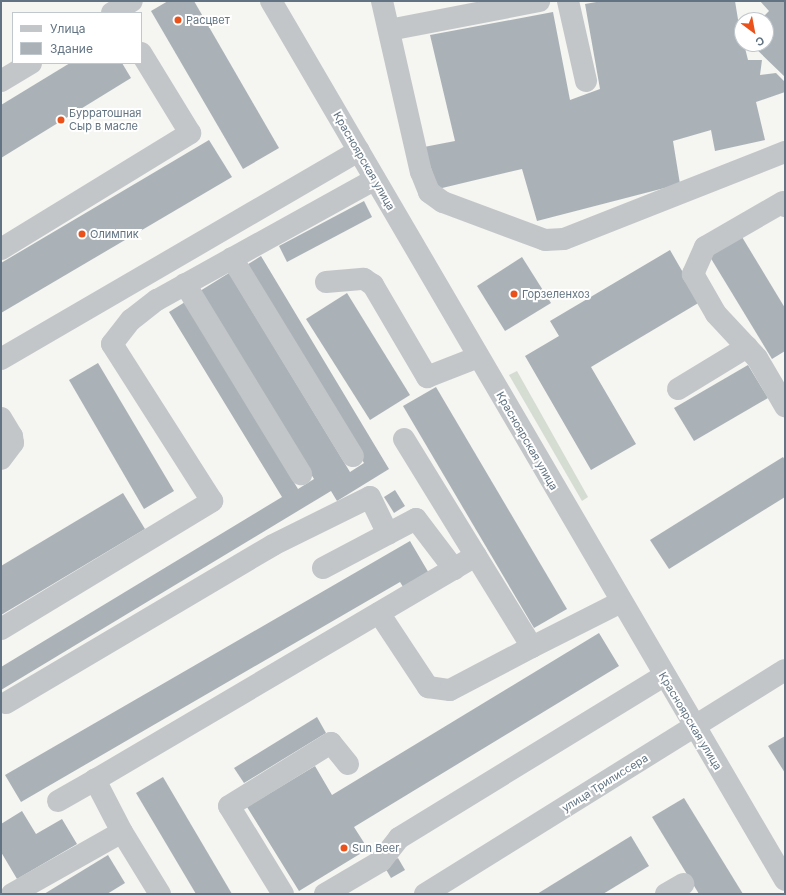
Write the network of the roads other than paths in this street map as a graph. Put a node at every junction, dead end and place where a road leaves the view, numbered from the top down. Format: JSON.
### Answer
{"nodes":[{"id":1,"x":271,"y":1,"type":"edge"},
{"id":2,"x":382,"y":1,"type":"edge"},
{"id":3,"x":539,"y":1,"type":"edge"},
{"id":4,"x":568,"y":1,"type":"edge"},
{"id":5,"x":390,"y":30,"type":"junction"},
{"id":6,"x":142,"y":55,"type":"edge"},
{"id":7,"x":29,"y":64,"type":"edge"},
{"id":8,"x":1,"y":81,"type":"edge"},
{"id":9,"x":586,"y":81,"type":"dead end"},
{"id":10,"x":359,"y":151,"type":"junction"},
{"id":11,"x":785,"y":152,"type":"edge"},
{"id":12,"x":376,"y":179,"type":"junction"},
{"id":13,"x":785,"y":206,"type":"edge"},
{"id":14,"x":1,"y":249,"type":"edge"},
{"id":15,"x":232,"y":258,"type":"junction"},
{"id":16,"x":326,"y":282,"type":"dead end"},
{"id":17,"x":185,"y":284,"type":"junction"},
{"id":18,"x":747,"y":347,"type":"junction"},
{"id":19,"x":478,"y":357,"type":"junction"},
{"id":20,"x":1,"y":359,"type":"edge"},
{"id":21,"x":678,"y":389,"type":"dead end"},
{"id":22,"x":785,"y":406,"type":"edge"},
{"id":23,"x":1,"y":418,"type":"edge"},
{"id":24,"x":404,"y":439,"type":"dead end"},
{"id":25,"x":353,"y":456,"type":"dead end"},
{"id":26,"x":1,"y":459,"type":"edge"},
{"id":27,"x":301,"y":474,"type":"dead end"},
{"id":28,"x":388,"y":534,"type":"junction"},
{"id":29,"x":476,"y":556,"type":"junction"},
{"id":30,"x":323,"y":568,"type":"dead end"},
{"id":31,"x":454,"y":569,"type":"junction"},
{"id":32,"x":621,"y":602,"type":"junction"},
{"id":33,"x":379,"y":613,"type":"junction"},
{"id":34,"x":1,"y":629,"type":"edge"},
{"id":35,"x":532,"y":647,"type":"junction"},
{"id":36,"x":785,"y":670,"type":"edge"},
{"id":37,"x":664,"y":676,"type":"junction"},
{"id":38,"x":6,"y":703,"type":"dead end"},
{"id":39,"x":694,"y":728,"type":"junction"},
{"id":40,"x":348,"y":764,"type":"dead end"},
{"id":41,"x":95,"y":780,"type":"junction"},
{"id":42,"x":58,"y":801,"type":"dead end"},
{"id":43,"x":122,"y":832,"type":"junction"},
{"id":44,"x":785,"y":880,"type":"edge"},
{"id":45,"x":152,"y":891,"type":"edge"},
{"id":46,"x":12,"y":894,"type":"edge"},
{"id":47,"x":283,"y":894,"type":"edge"},
{"id":48,"x":325,"y":894,"type":"edge"},
{"id":49,"x":425,"y":894,"type":"edge"}],
"edges":[{"from":1,"to":10,"type":"street","name":"Красноярская улица"},
{"from":2,"to":5,"type":"street"},
{"from":3,"to":5,"type":"street"},
{"from":4,"to":9,"type":"street"},
{"from":5,"to":11,"type":"street"},
{"from":6,"to":14,"type":"street"},
{"from":7,"to":8,"type":"street"},
{"from":10,"to":12,"type":"street","name":"Красноярская улица"},
{"from":10,"to":20,"type":"street"},
{"from":12,"to":15,"type":"street"},
{"from":12,"to":19,"type":"street","name":"Красноярская улица"},
{"from":13,"to":18,"type":"street"},
{"from":15,"to":17,"type":"street"},
{"from":15,"to":25,"type":"street"},
{"from":16,"to":19,"type":"street"},
{"from":17,"to":27,"type":"street"},
{"from":17,"to":34,"type":"street"},
{"from":18,"to":21,"type":"street"},
{"from":18,"to":22,"type":"street"},
{"from":19,"to":32,"type":"street","name":"Красноярская улица"},
{"from":23,"to":26,"type":"street"},
{"from":24,"to":29,"type":"street"},
{"from":28,"to":30,"type":"street"},
{"from":28,"to":31,"type":"street"},
{"from":28,"to":38,"type":"street"},
{"from":29,"to":31,"type":"street"},
{"from":29,"to":35,"type":"street"},
{"from":31,"to":33,"type":"street"},
{"from":32,"to":35,"type":"street"},
{"from":32,"to":37,"type":"street","name":"Красноярская улица"},
{"from":33,"to":35,"type":"street"},
{"from":33,"to":41,"type":"street"},
{"from":36,"to":39,"type":"street","name":"улица Трилиссера"},
{"from":37,"to":39,"type":"street","name":"Красноярская улица"},
{"from":37,"to":48,"type":"street"},
{"from":39,"to":44,"type":"street","name":"Красноярская улица"},
{"from":39,"to":49,"type":"street","name":"улица Трилиссера"},
{"from":40,"to":47,"type":"street"},
{"from":41,"to":42,"type":"street"},
{"from":41,"to":43,"type":"street"},
{"from":43,"to":45,"type":"street"},
{"from":43,"to":46,"type":"street"}]}
